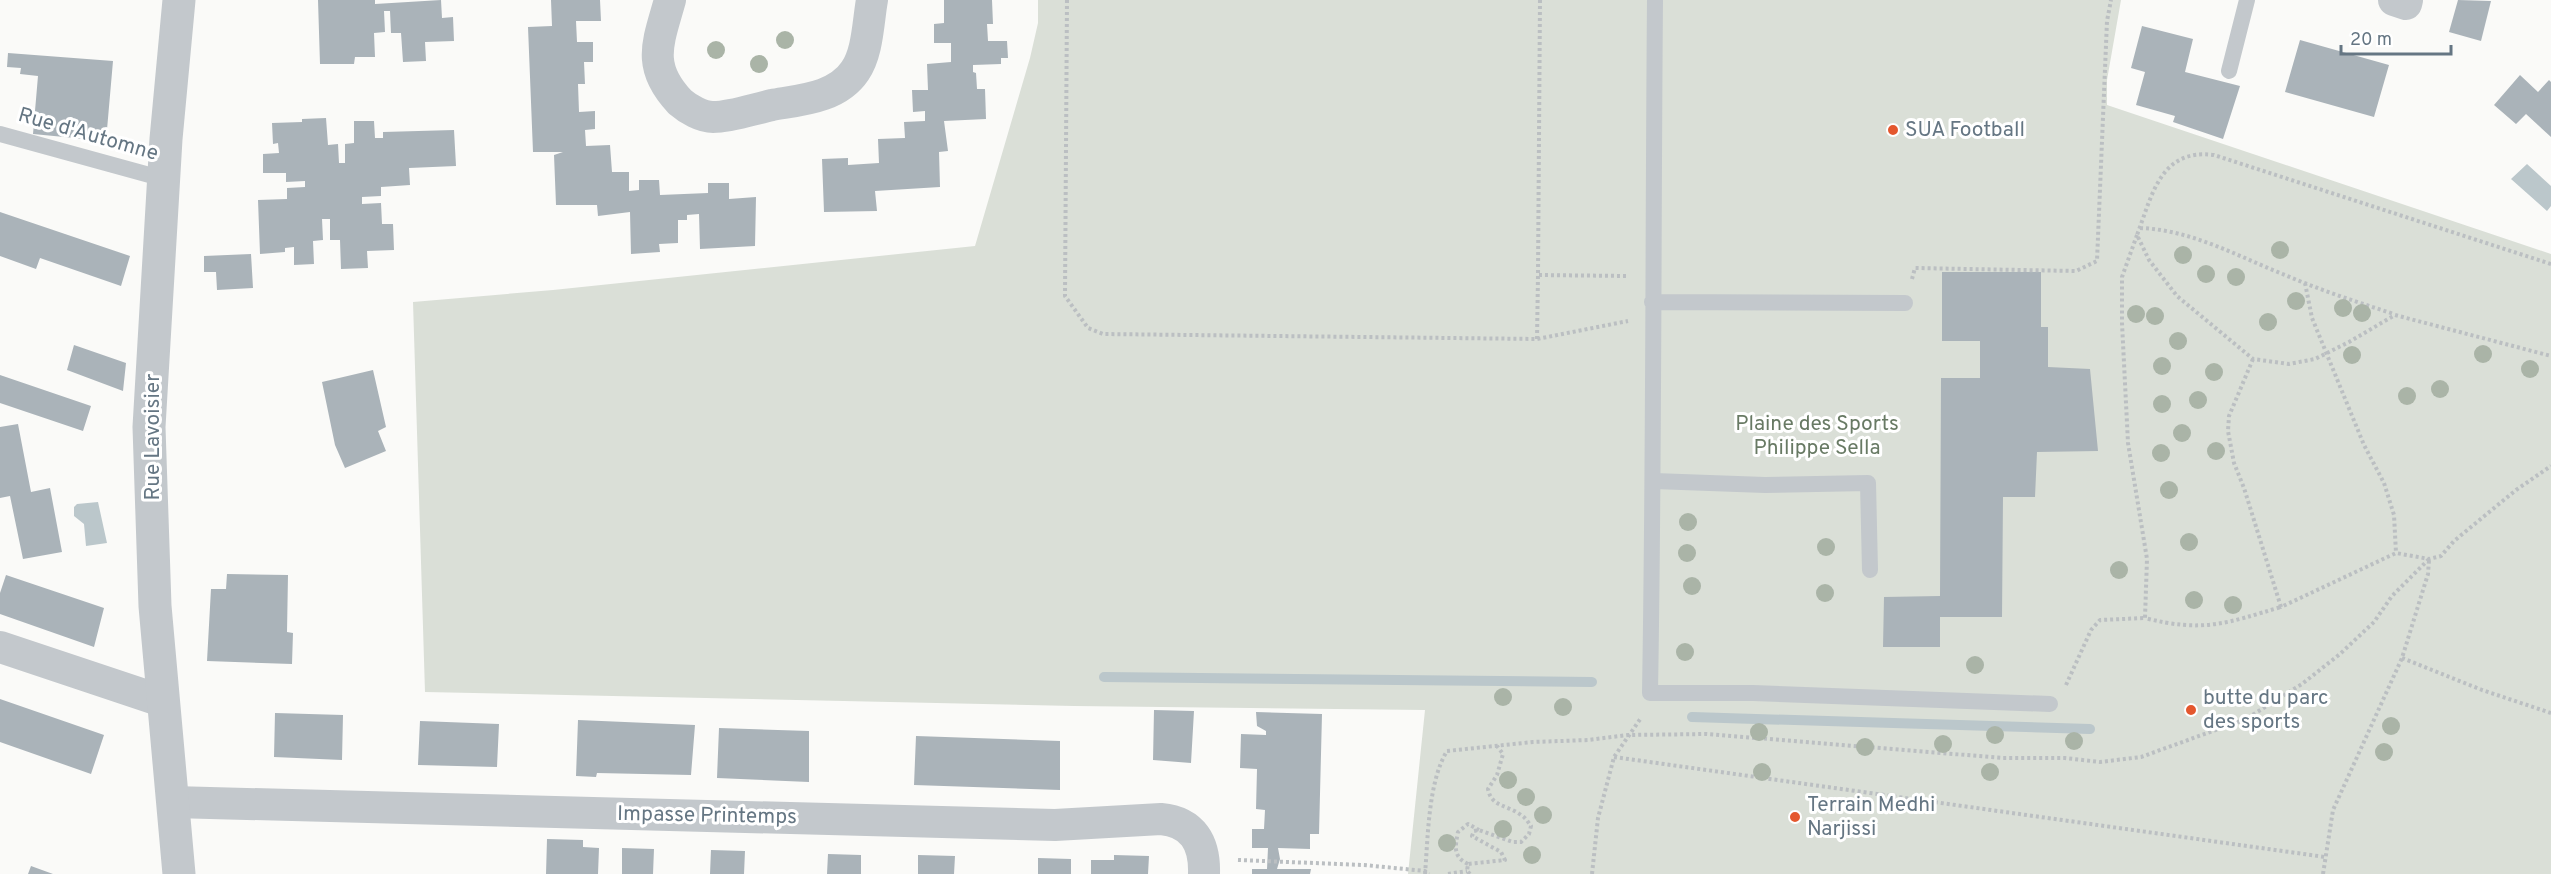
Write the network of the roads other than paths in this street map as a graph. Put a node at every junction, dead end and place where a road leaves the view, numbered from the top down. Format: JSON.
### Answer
{"nodes":[{"id":1,"x":179,"y":0,"type":"edge"},
{"id":2,"x":670,"y":0,"type":"edge"},
{"id":3,"x":872,"y":0,"type":"edge"},
{"id":4,"x":1655,"y":0,"type":"edge"},
{"id":5,"x":2247,"y":0,"type":"edge"},
{"id":6,"x":2394,"y":0,"type":"edge"},
{"id":7,"x":2407,"y":0,"type":"edge"},
{"id":8,"x":2229,"y":71,"type":"dead end"},
{"id":9,"x":0,"y":134,"type":"edge"},
{"id":10,"x":164,"y":179,"type":"junction"},
{"id":11,"x":1652,"y":303,"type":"junction"},
{"id":12,"x":1905,"y":303,"type":"road end"},
{"id":13,"x":1654,"y":481,"type":"junction"},
{"id":14,"x":1870,"y":570,"type":"dead end"},
{"id":15,"x":0,"y":647,"type":"edge"},
{"id":16,"x":162,"y":701,"type":"junction"},
{"id":17,"x":2050,"y":704,"type":"road end"},
{"id":18,"x":172,"y":802,"type":"junction"},
{"id":19,"x":1204,"y":867,"type":"edge"},
{"id":20,"x":179,"y":874,"type":"edge"}],
"edges":[{"from":1,"to":10,"type":"street","name":"Rue Lavoisier"},
{"from":2,"to":3,"type":"street"},
{"from":4,"to":11,"type":"lane"},
{"from":5,"to":8,"type":"lane"},
{"from":6,"to":7,"type":"street"},
{"from":9,"to":10,"type":"lane","name":"Rue d'Automne"},
{"from":10,"to":16,"type":"street","name":"Rue Lavoisier"},
{"from":11,"to":12,"type":"lane"},
{"from":11,"to":13,"type":"lane"},
{"from":13,"to":14,"type":"lane"},
{"from":13,"to":17,"type":"lane"},
{"from":15,"to":16,"type":"street"},
{"from":16,"to":18,"type":"street","name":"Rue Lavoisier"},
{"from":18,"to":19,"type":"street","name":"Impasse Printemps"},
{"from":18,"to":20,"type":"street","name":"Rue Lavoisier"}]}
